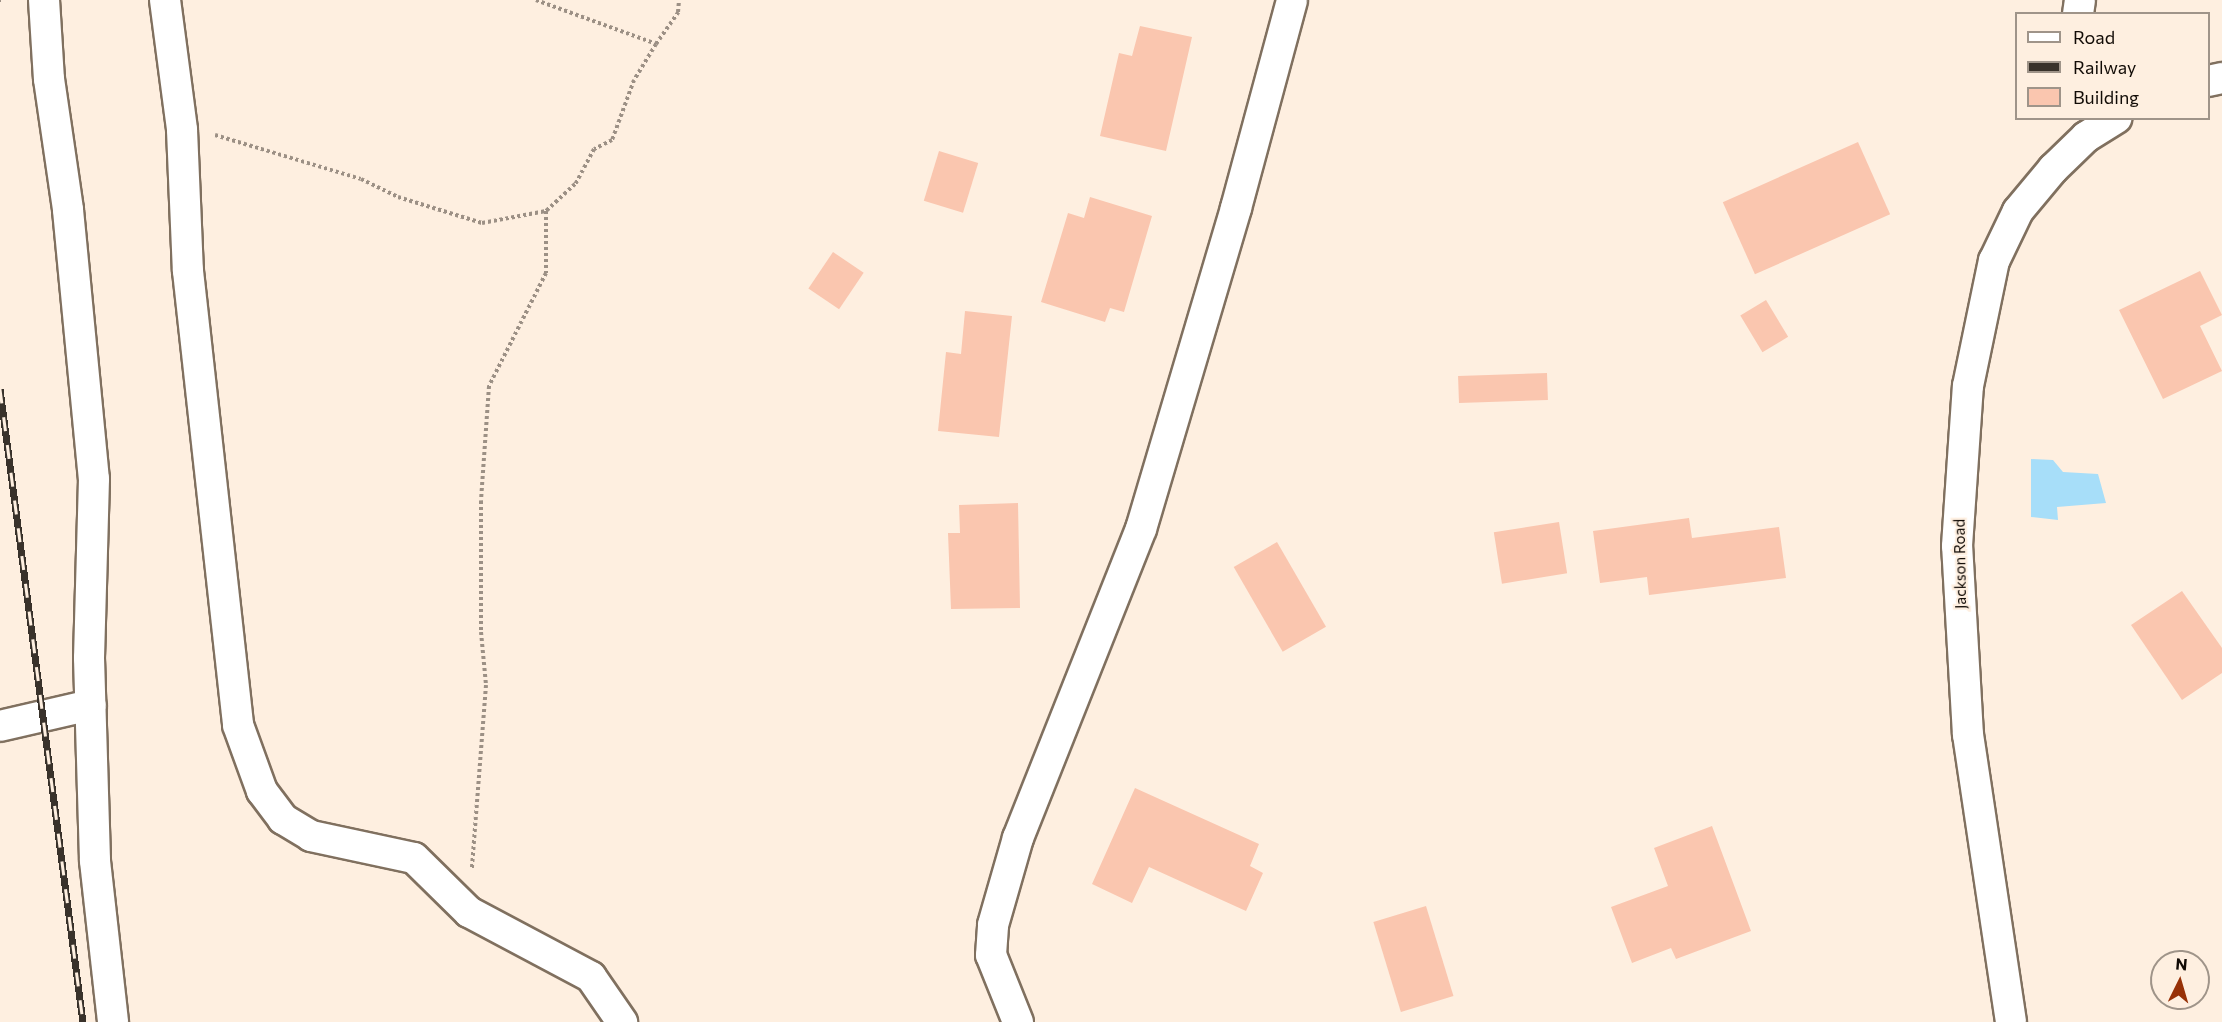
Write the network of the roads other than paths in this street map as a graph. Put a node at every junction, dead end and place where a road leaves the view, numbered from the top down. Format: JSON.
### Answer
{"nodes":[{"id":1,"x":44,"y":0,"type":"edge"},
{"id":2,"x":165,"y":0,"type":"edge"},
{"id":3,"x":1292,"y":0,"type":"edge"},
{"id":4,"x":2110,"y":120,"type":"edge"},
{"id":5,"x":2084,"y":128,"type":"edge"},
{"id":6,"x":91,"y":705,"type":"junction"},
{"id":7,"x":0,"y":726,"type":"edge"},
{"id":8,"x":113,"y":1022,"type":"edge"},
{"id":9,"x":622,"y":1022,"type":"edge"},
{"id":10,"x":1018,"y":1022,"type":"edge"},
{"id":11,"x":2011,"y":1022,"type":"edge"}],
"edges":[{"from":1,"to":6,"type":"street"},
{"from":2,"to":9,"type":"street"},
{"from":3,"to":10,"type":"street"},
{"from":4,"to":5,"type":"street","name":"Jackson Road"},
{"from":5,"to":11,"type":"street","name":"Jackson Road"},
{"from":6,"to":7,"type":"street"},
{"from":6,"to":8,"type":"street"}]}
